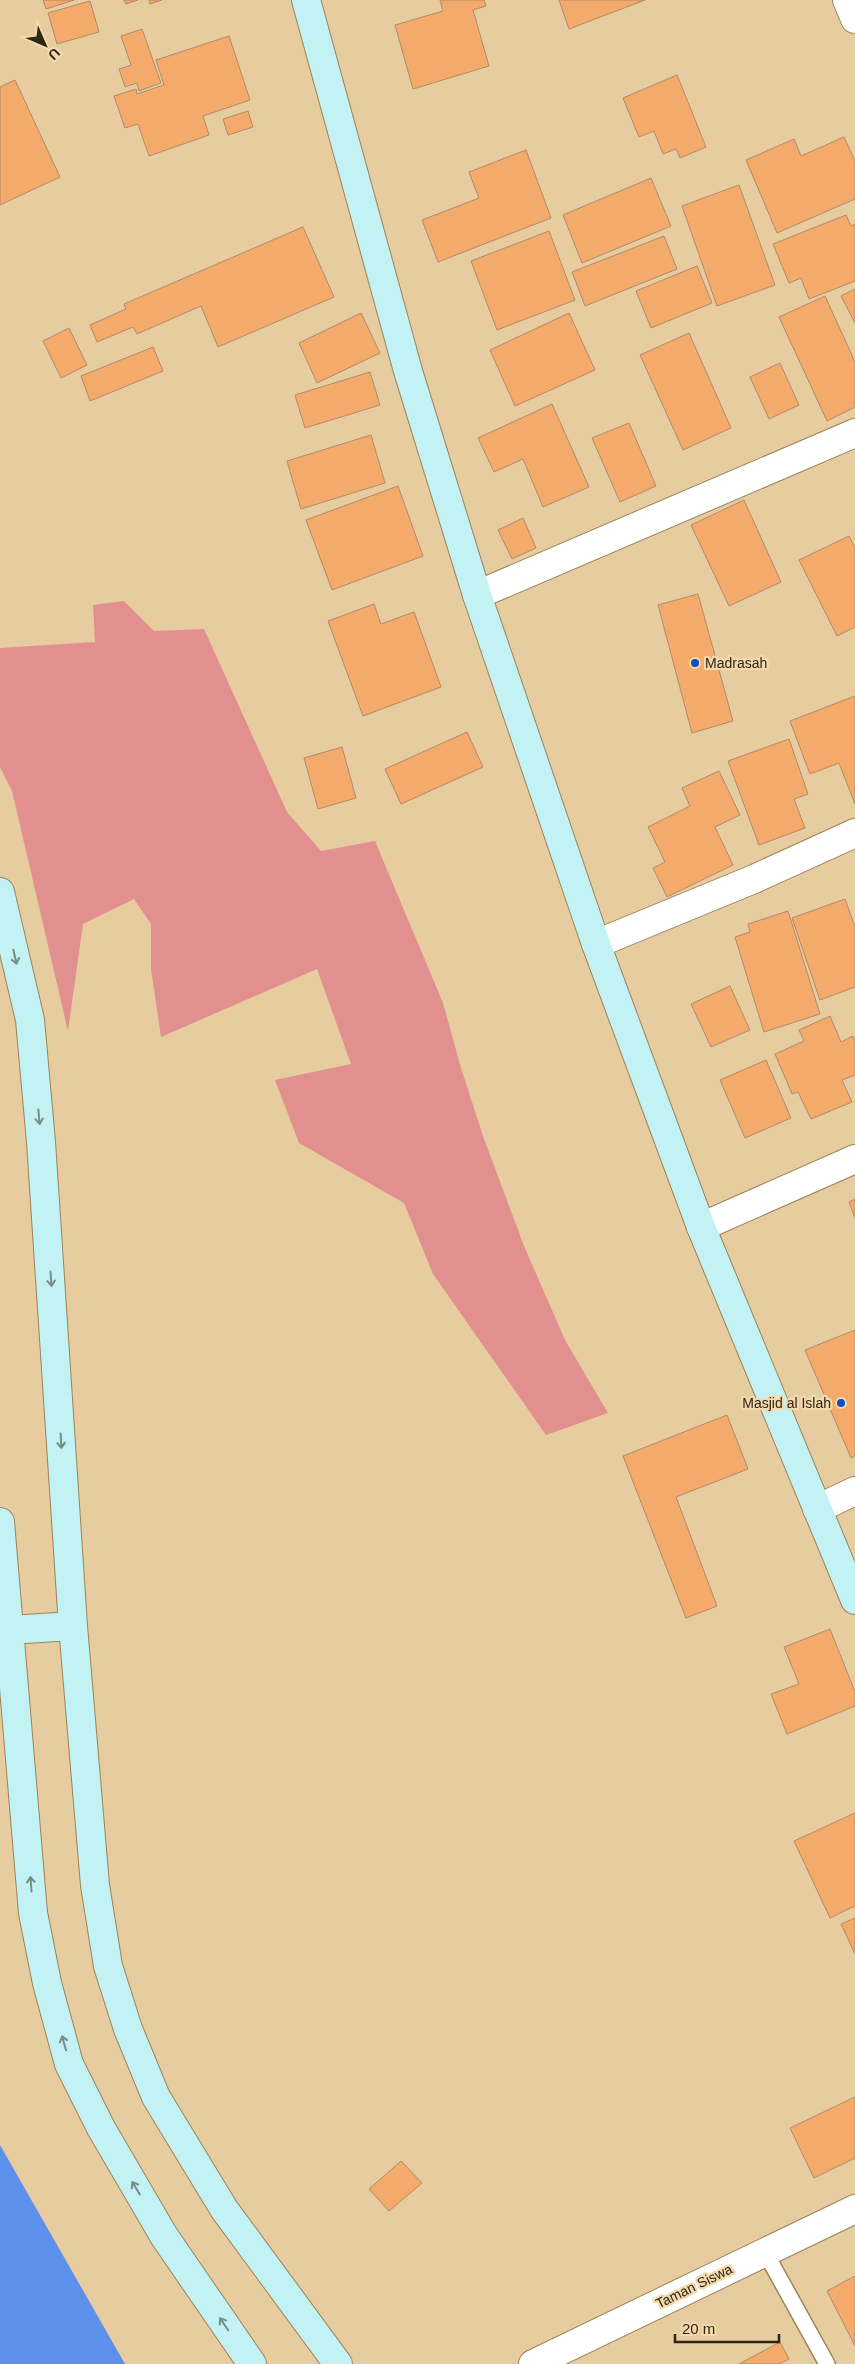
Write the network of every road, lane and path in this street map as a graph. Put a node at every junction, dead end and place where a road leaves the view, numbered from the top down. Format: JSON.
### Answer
{"nodes":[{"id":1,"x":306,"y":0,"type":"edge"},
{"id":2,"x":847,"y":0,"type":"edge"},
{"id":3,"x":855,"y":19,"type":"edge"},
{"id":4,"x":855,"y":433,"type":"edge"},
{"id":5,"x":477,"y":595,"type":"junction"},
{"id":6,"x":855,"y":833,"type":"edge"},
{"id":7,"x":0,"y":892,"type":"edge"},
{"id":8,"x":3,"y":921,"type":"edge"},
{"id":9,"x":596,"y":944,"type":"junction"},
{"id":10,"x":855,"y":1159,"type":"edge"},
{"id":11,"x":701,"y":1227,"type":"junction"},
{"id":12,"x":855,"y":1490,"type":"edge"},
{"id":13,"x":817,"y":1509,"type":"junction"},
{"id":14,"x":0,"y":1522,"type":"edge"},
{"id":15,"x":855,"y":1600,"type":"edge"},
{"id":16,"x":72,"y":1626,"type":"junction"},
{"id":17,"x":9,"y":1630,"type":"junction"},
{"id":18,"x":855,"y":2209,"type":"edge"},
{"id":19,"x":764,"y":2252,"type":"junction"},
{"id":20,"x":252,"y":2364,"type":"edge"},
{"id":21,"x":338,"y":2364,"type":"edge"},
{"id":22,"x":533,"y":2364,"type":"edge"},
{"id":23,"x":827,"y":2364,"type":"edge"}],
"edges":[{"from":1,"to":5,"type":"street"},
{"from":2,"to":3,"type":"street"},
{"from":4,"to":5,"type":"street"},
{"from":5,"to":9,"type":"street"},
{"from":6,"to":9,"type":"street"},
{"from":7,"to":8,"type":"street"},
{"from":8,"to":16,"type":"street","one_way":true},
{"from":9,"to":11,"type":"street"},
{"from":10,"to":11,"type":"street"},
{"from":11,"to":13,"type":"street"},
{"from":12,"to":13,"type":"street"},
{"from":13,"to":15,"type":"street"},
{"from":14,"to":17,"type":"street"},
{"from":16,"to":17,"type":"street"},
{"from":16,"to":21,"type":"street"},
{"from":20,"to":17,"type":"street","one_way":true},
{"from":18,"to":19,"type":"street","name":"Taman Siswa"},
{"from":19,"to":22,"type":"street","name":"Taman Siswa"},
{"from":19,"to":23,"type":"lane"}]}
